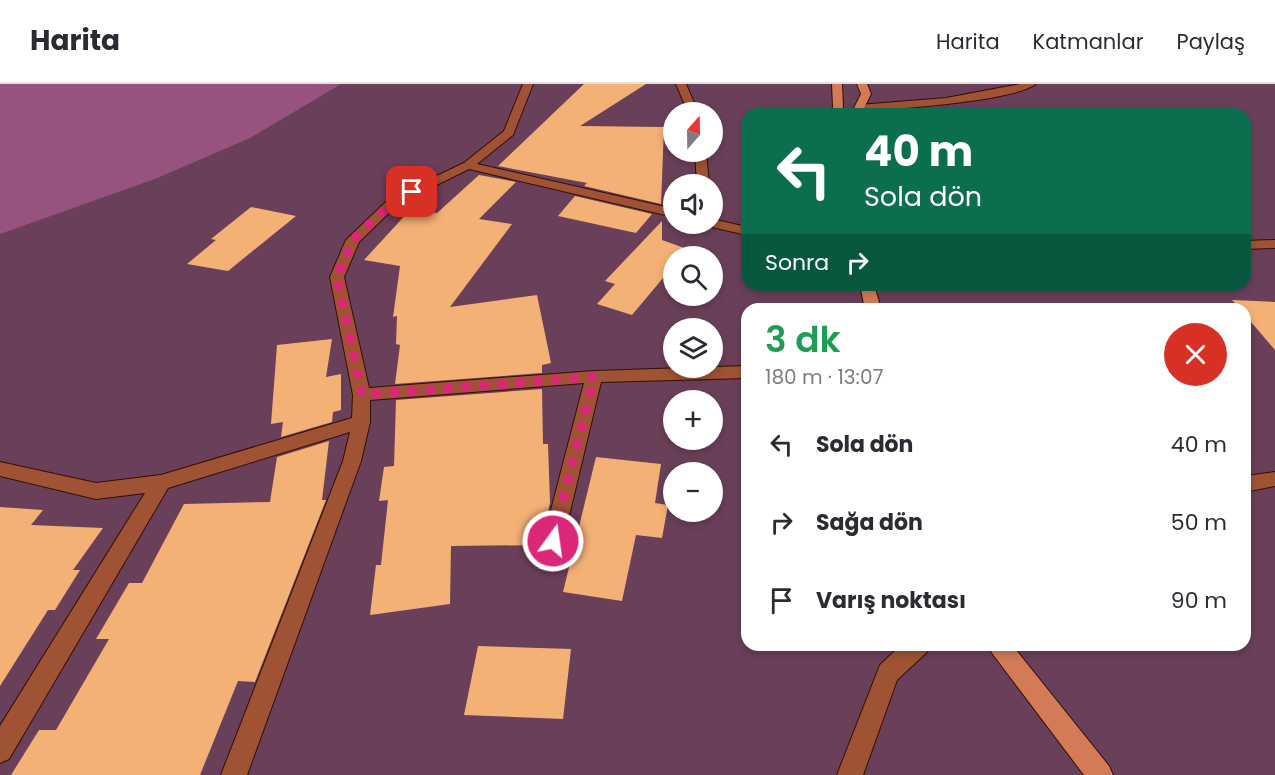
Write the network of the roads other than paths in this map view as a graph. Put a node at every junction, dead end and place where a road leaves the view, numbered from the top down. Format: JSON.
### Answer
{"nodes":[{"id":1,"x":528,"y":84,"type":"edge"},
{"id":2,"x":681,"y":84,"type":"edge"},
{"id":3,"x":837,"y":84,"type":"edge"},
{"id":4,"x":862,"y":84,"type":"edge"},
{"id":5,"x":1031,"y":84,"type":"edge"},
{"id":6,"x":689,"y":102,"type":"edge"},
{"id":7,"x":838,"y":108,"type":"edge"},
{"id":8,"x":859,"y":108,"type":"edge"},
{"id":9,"x":887,"y":108,"type":"edge"},
{"id":10,"x":468,"y":165,"type":"junction"},
{"id":11,"x":663,"y":210,"type":"edge"},
{"id":12,"x":723,"y":225,"type":"edge"},
{"id":13,"x":741,"y":229,"type":"edge"},
{"id":14,"x":1251,"y":244,"type":"edge"},
{"id":15,"x":1275,"y":244,"type":"edge"},
{"id":16,"x":741,"y":372,"type":"edge"},
{"id":17,"x":594,"y":377,"type":"junction"},
{"id":18,"x":362,"y":395,"type":"junction"},
{"id":19,"x":361,"y":422,"type":"junction"},
{"id":20,"x":4,"y":474,"type":"edge"},
{"id":21,"x":1275,"y":479,"type":"edge"},
{"id":22,"x":161,"y":483,"type":"junction"},
{"id":23,"x":1251,"y":483,"type":"edge"},
{"id":24,"x":553,"y":541,"type":"dead end"},
{"id":25,"x":912,"y":651,"type":"edge"},
{"id":26,"x":1003,"y":651,"type":"edge"},
{"id":27,"x":0,"y":750,"type":"edge"},
{"id":28,"x":234,"y":775,"type":"edge"},
{"id":29,"x":850,"y":775,"type":"edge"},
{"id":30,"x":1100,"y":775,"type":"edge"}],
"edges":[{"from":1,"to":10,"type":"street"},
{"from":2,"to":6,"type":"street"},
{"from":3,"to":7,"type":"main road"},
{"from":4,"to":8,"type":"main road"},
{"from":5,"to":9,"type":"street"},
{"from":10,"to":11,"type":"street"},
{"from":10,"to":18,"type":"street"},
{"from":12,"to":13,"type":"street"},
{"from":14,"to":15,"type":"street"},
{"from":16,"to":17,"type":"street"},
{"from":17,"to":18,"type":"street"},
{"from":17,"to":24,"type":"street"},
{"from":18,"to":19,"type":"street"},
{"from":19,"to":22,"type":"street"},
{"from":19,"to":28,"type":"street"},
{"from":20,"to":22,"type":"street"},
{"from":21,"to":23,"type":"street"},
{"from":22,"to":27,"type":"street"},
{"from":25,"to":29,"type":"street"},
{"from":26,"to":30,"type":"main road"}]}
